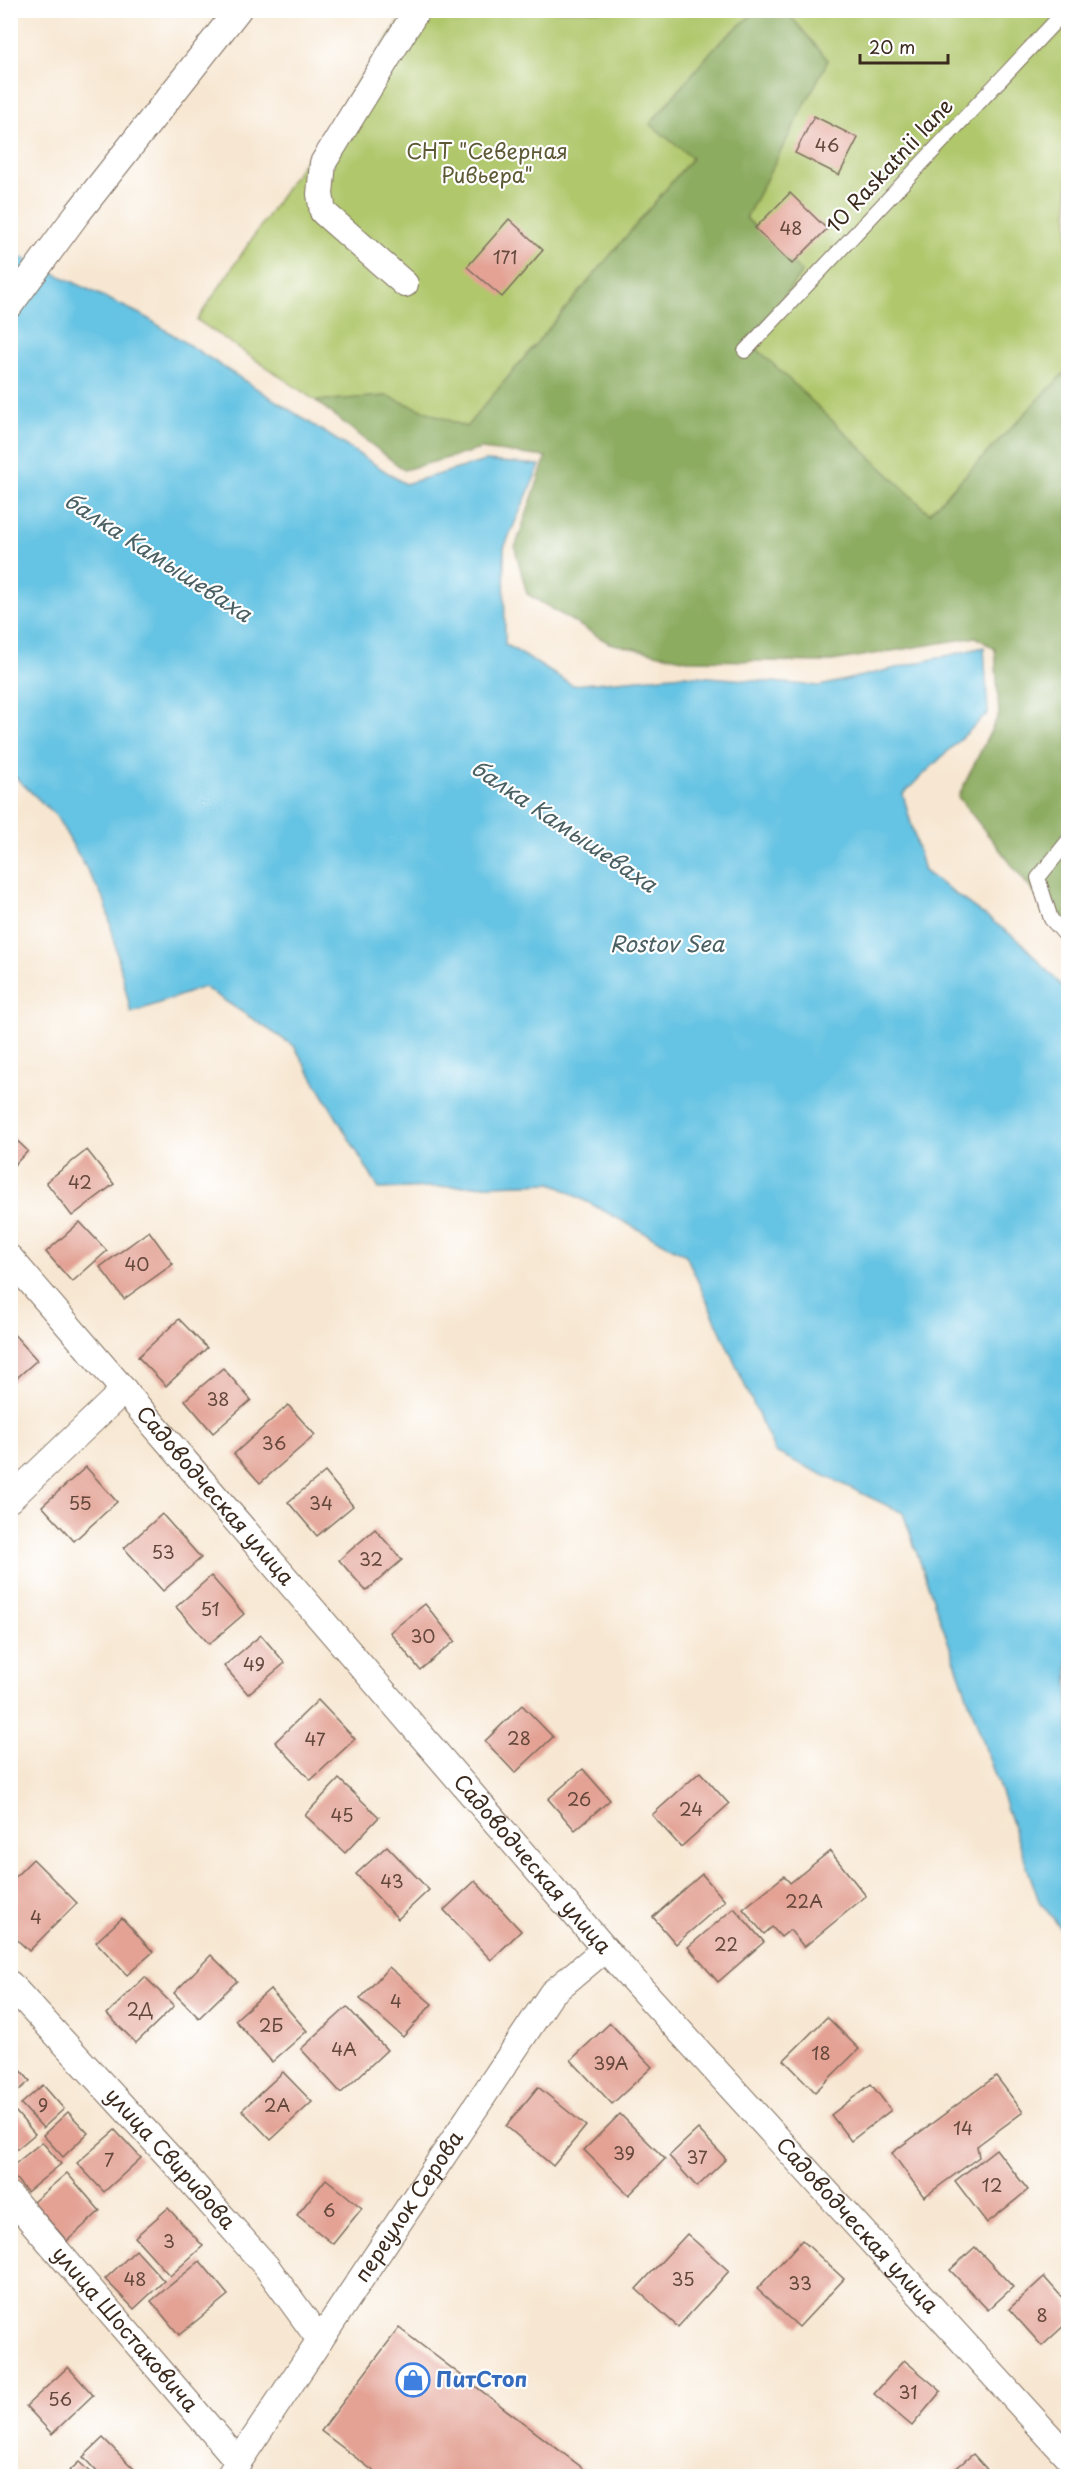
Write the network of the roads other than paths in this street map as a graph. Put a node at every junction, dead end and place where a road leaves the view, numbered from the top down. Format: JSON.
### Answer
{"nodes":[{"id":1,"x":238,"y":10,"type":"edge"},
{"id":2,"x":417,"y":10,"type":"edge"},
{"id":3,"x":1065,"y":10,"type":"edge"},
{"id":4,"x":405,"y":284,"type":"dead end"},
{"id":5,"x":10,"y":306,"type":"edge"},
{"id":6,"x":745,"y":351,"type":"dead end"},
{"id":7,"x":1068,"y":841,"type":"edge"},
{"id":8,"x":1068,"y":938,"type":"edge"},
{"id":9,"x":10,"y":1258,"type":"edge"},
{"id":10,"x":124,"y":1390,"type":"junction"},
{"id":11,"x":10,"y":1499,"type":"edge"},
{"id":12,"x":605,"y":1949,"type":"junction"},
{"id":13,"x":10,"y":1984,"type":"edge"},
{"id":14,"x":10,"y":2196,"type":"edge"},
{"id":15,"x":320,"y":2340,"type":"junction"},
{"id":16,"x":1068,"y":2457,"type":"edge"},
{"id":17,"x":234,"y":2469,"type":"edge"}],
"edges":[{"from":1,"to":5,"type":"street"},
{"from":2,"to":4,"type":"street"},
{"from":3,"to":6,"type":"lane","name":"10 Raskatnii lane"},
{"from":7,"to":8,"type":"lane"},
{"from":9,"to":10,"type":"street","name":"Садоводческая улица"},
{"from":10,"to":11,"type":"street"},
{"from":10,"to":12,"type":"street","name":"Садоводческая улица"},
{"from":12,"to":15,"type":"street","name":"переулок Серова"},
{"from":12,"to":16,"type":"street","name":"Садоводческая улица"},
{"from":13,"to":15,"type":"street","name":"улица Свиридова"},
{"from":14,"to":17,"type":"street","name":"улица Шостаковича"},
{"from":15,"to":17,"type":"street","name":"переулок Серова"}]}
